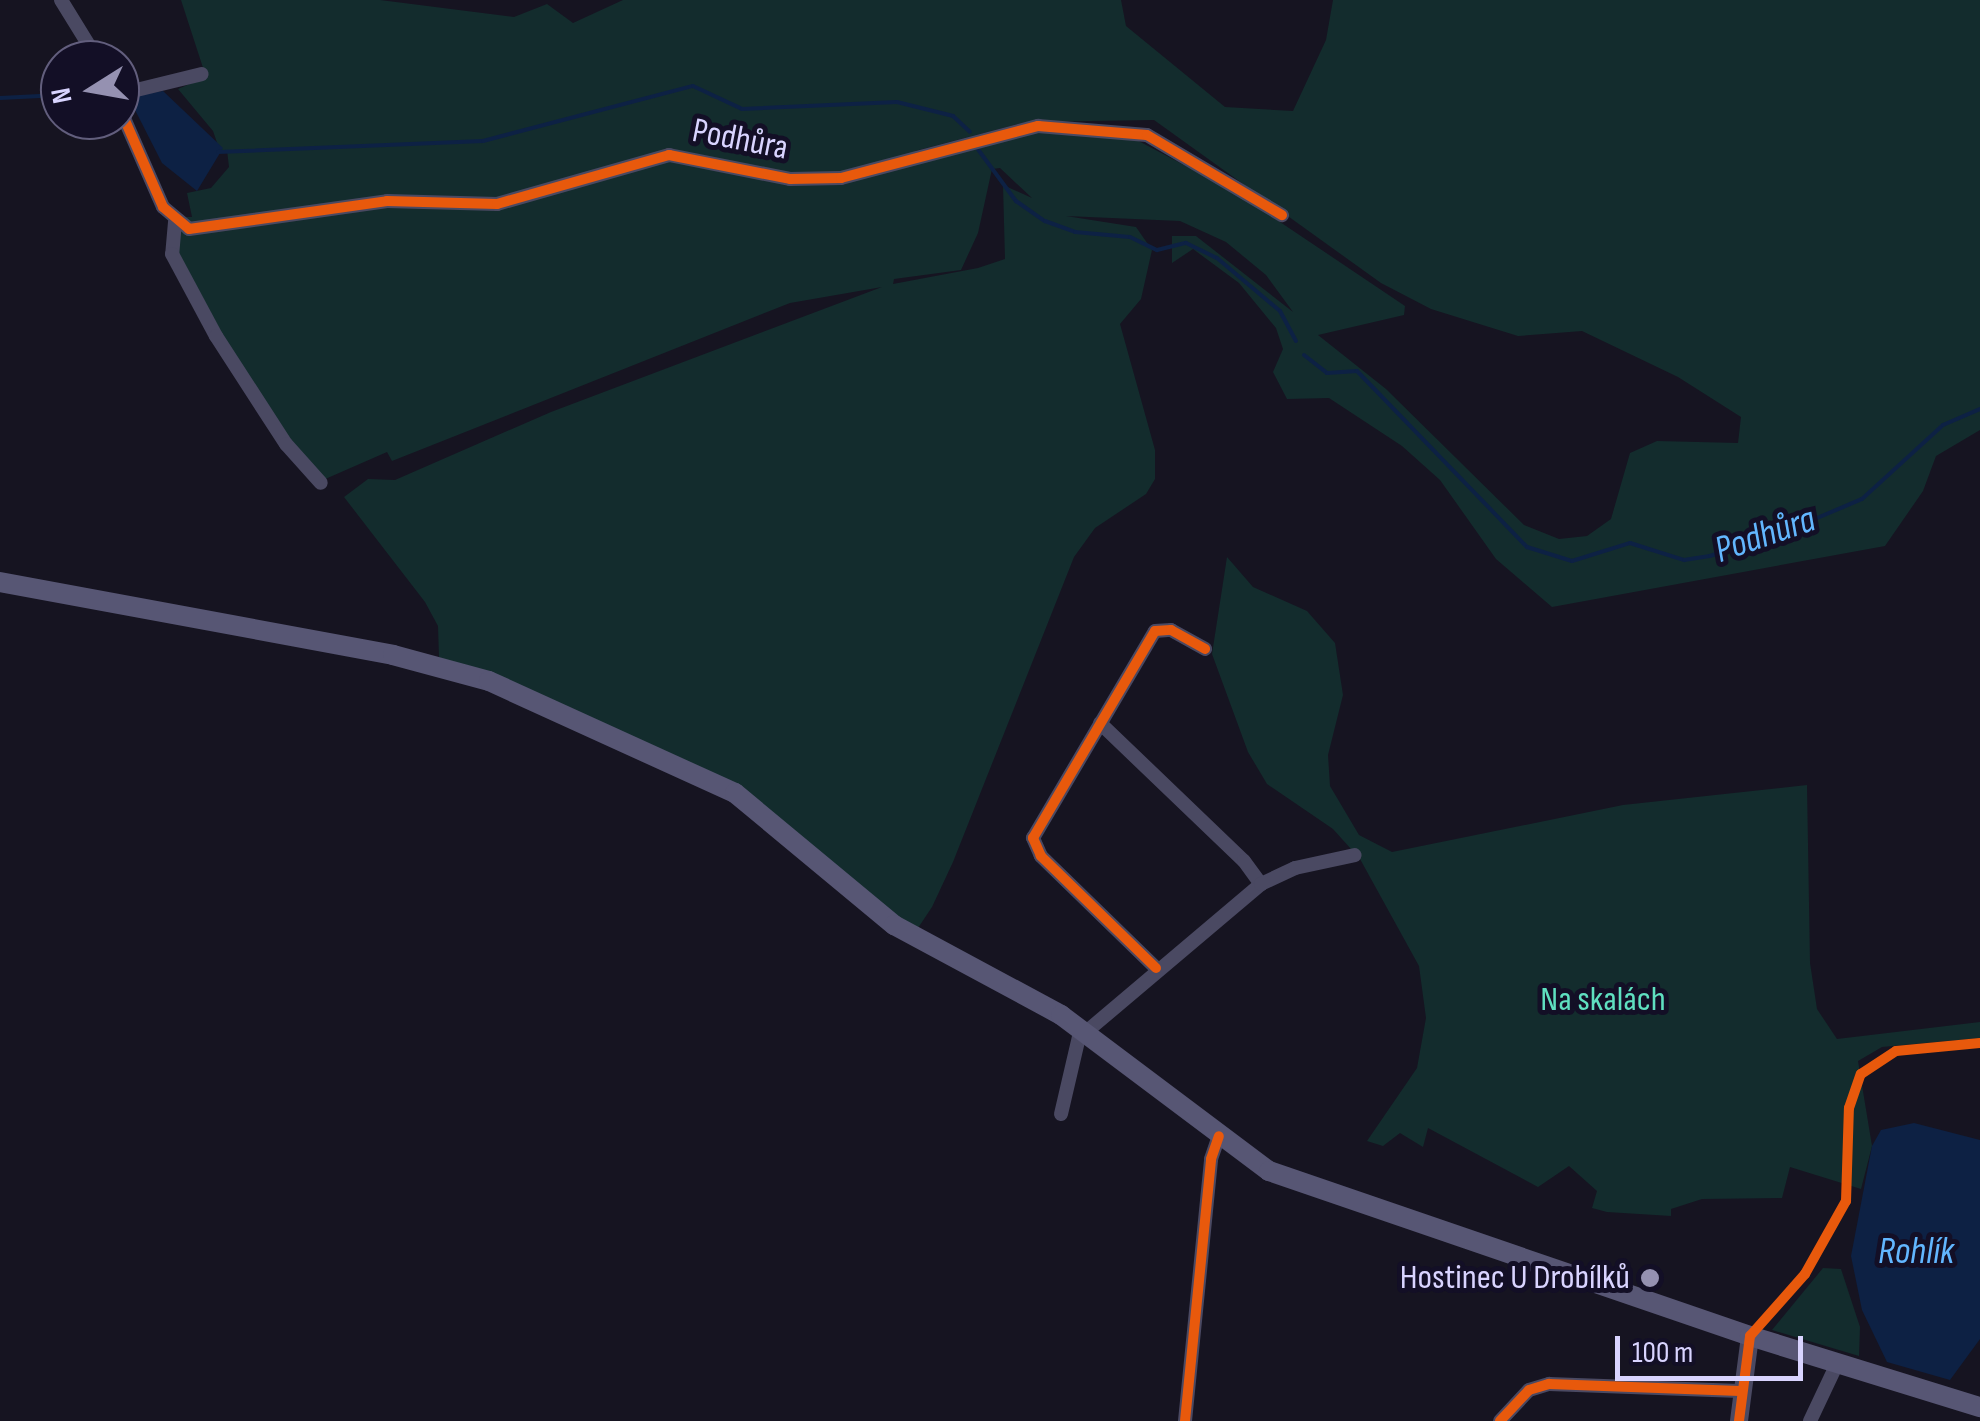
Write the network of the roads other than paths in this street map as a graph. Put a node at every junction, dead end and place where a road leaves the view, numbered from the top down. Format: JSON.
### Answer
{"nodes":[{"id":1,"x":62,"y":0,"type":"edge"},
{"id":2,"x":86,"y":40,"type":"edge"},
{"id":3,"x":202,"y":74,"type":"dead end"},
{"id":4,"x":140,"y":89,"type":"edge"},
{"id":5,"x":135,"y":140,"type":"edge"},
{"id":6,"x":1282,"y":215,"type":"dead end"},
{"id":7,"x":175,"y":222,"type":"junction"},
{"id":8,"x":321,"y":483,"type":"dead end"},
{"id":9,"x":0,"y":582,"type":"edge"},
{"id":10,"x":1205,"y":650,"type":"dead end"},
{"id":11,"x":1100,"y":723,"type":"junction"},
{"id":12,"x":1355,"y":855,"type":"dead end"},
{"id":13,"x":1260,"y":884,"type":"junction"},
{"id":14,"x":1156,"y":968,"type":"junction"},
{"id":15,"x":1084,"y":1030,"type":"junction"},
{"id":16,"x":1060,"y":1114,"type":"dead end"},
{"id":17,"x":1219,"y":1136,"type":"junction"},
{"id":18,"x":1750,"y":1336,"type":"junction"},
{"id":19,"x":1837,"y":1364,"type":"junction"},
{"id":20,"x":1740,"y":1391,"type":"junction"},
{"id":21,"x":1980,"y":1407,"type":"edge"},
{"id":22,"x":1185,"y":1421,"type":"edge"},
{"id":23,"x":1500,"y":1421,"type":"edge"},
{"id":24,"x":1739,"y":1421,"type":"edge"},
{"id":25,"x":1810,"y":1421,"type":"edge"}],
"edges":[{"from":1,"to":2,"type":"street"},
{"from":3,"to":4,"type":"street"},
{"from":5,"to":7,"type":"street"},
{"from":6,"to":7,"type":"street","name":"Podhůra"},
{"from":7,"to":8,"type":"street"},
{"from":9,"to":15,"type":"main road"},
{"from":10,"to":11,"type":"street"},
{"from":11,"to":13,"type":"street"},
{"from":11,"to":14,"type":"street"},
{"from":12,"to":13,"type":"street"},
{"from":13,"to":14,"type":"street"},
{"from":14,"to":15,"type":"street"},
{"from":15,"to":16,"type":"street"},
{"from":15,"to":17,"type":"main road"},
{"from":17,"to":18,"type":"main road"},
{"from":17,"to":22,"type":"street"},
{"from":18,"to":19,"type":"main road"},
{"from":18,"to":20,"type":"street"},
{"from":19,"to":21,"type":"main road"},
{"from":19,"to":25,"type":"street"},
{"from":20,"to":23,"type":"street"},
{"from":20,"to":24,"type":"street"}]}
